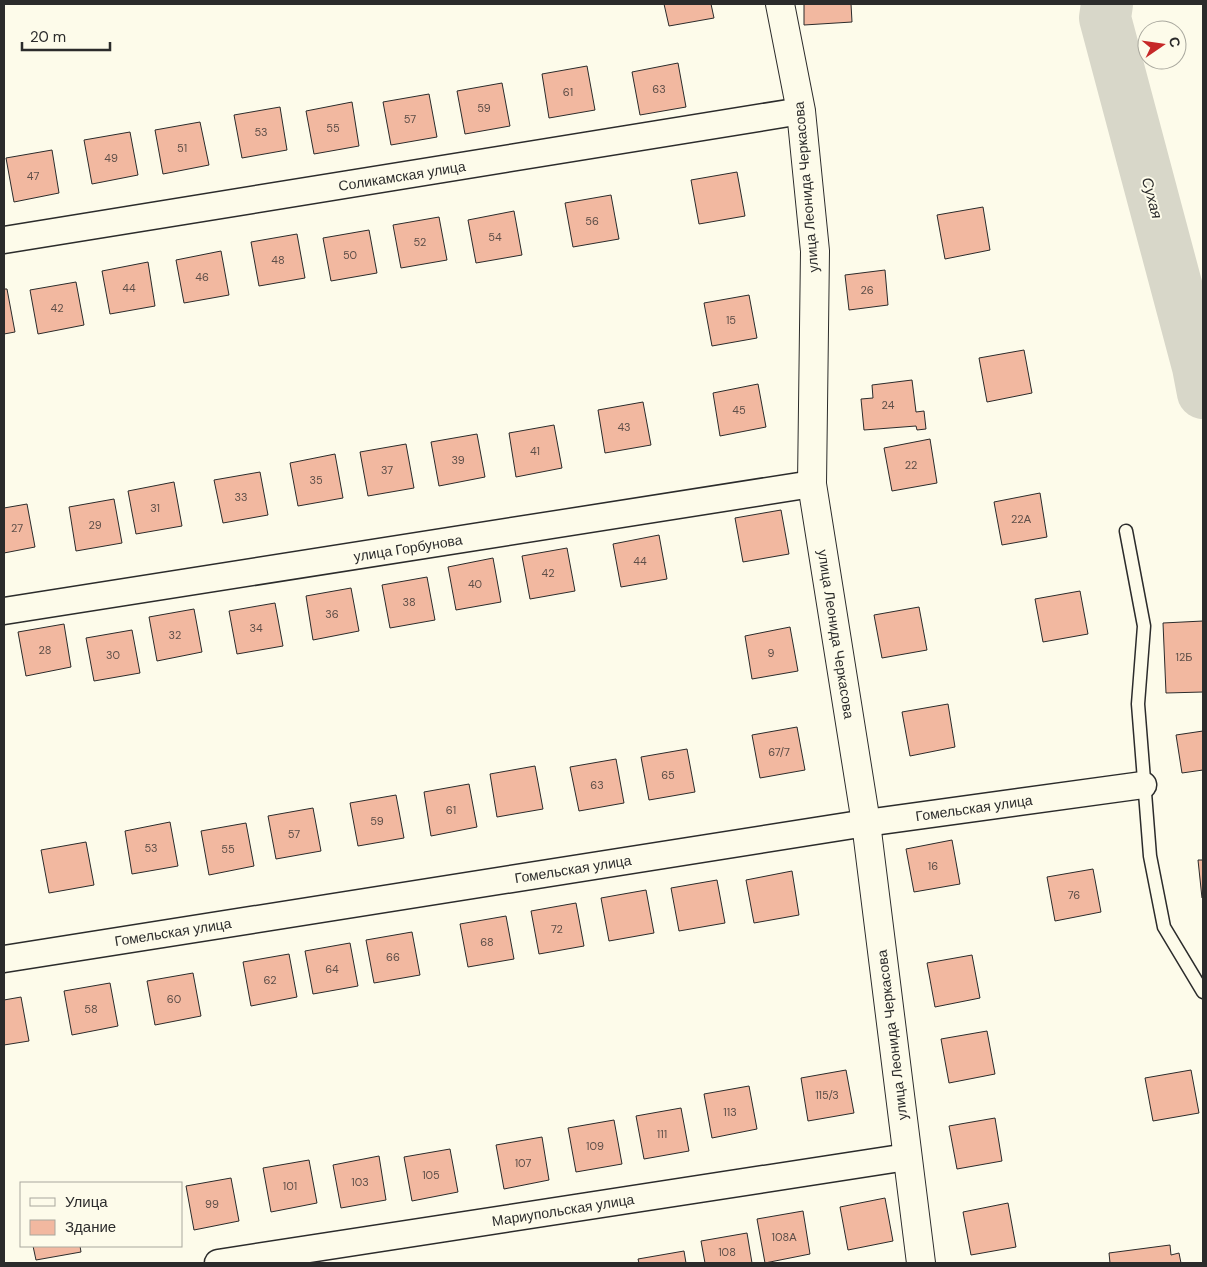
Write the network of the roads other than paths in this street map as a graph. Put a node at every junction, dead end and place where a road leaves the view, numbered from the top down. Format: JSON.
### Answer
{"nodes":[{"id":1,"x":780,"y":4,"type":"edge"},
{"id":2,"x":801,"y":111,"type":"junction"},
{"id":3,"x":4,"y":240,"type":"edge"},
{"id":4,"x":812,"y":484,"type":"junction"},
{"id":5,"x":1126,"y":531,"type":"dead end"},
{"id":6,"x":4,"y":611,"type":"edge"},
{"id":7,"x":1143,"y":785,"type":"junction"},
{"id":8,"x":866,"y":823,"type":"junction"},
{"id":9,"x":4,"y":959,"type":"edge"},
{"id":10,"x":1203,"y":992,"type":"edge"},
{"id":11,"x":907,"y":1156,"type":"junction"},
{"id":12,"x":218,"y":1263,"type":"edge"},
{"id":13,"x":921,"y":1263,"type":"edge"}],
"edges":[{"from":1,"to":2,"type":"street","name":"улица Леонида Черкасова"},
{"from":2,"to":3,"type":"street","name":"Соликамская улица"},
{"from":2,"to":4,"type":"street","name":"улица Леонида Черкасова"},
{"from":4,"to":6,"type":"street","name":"улица Горбунова"},
{"from":4,"to":8,"type":"street","name":"улица Леонида Черкасова"},
{"from":5,"to":7,"type":"lane"},
{"from":7,"to":8,"type":"street","name":"Гомельская улица"},
{"from":7,"to":10,"type":"lane"},
{"from":8,"to":9,"type":"street","name":"Гомельская улица"},
{"from":8,"to":11,"type":"street","name":"улица Леонида Черкасова"},
{"from":11,"to":12,"type":"street","name":"Мариупольская улица"},
{"from":11,"to":13,"type":"street","name":"улица Леонида Черкасова"}]}
